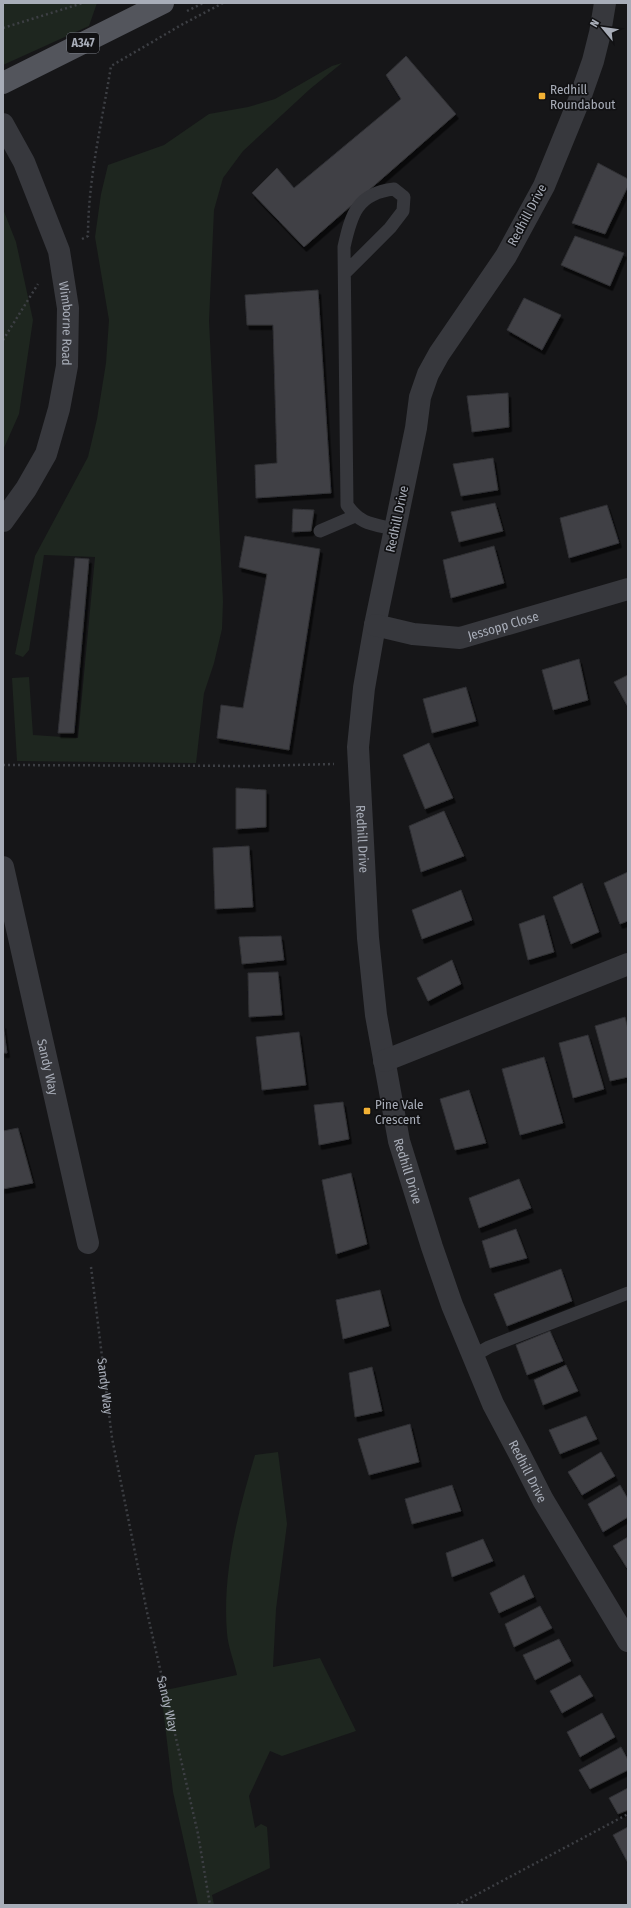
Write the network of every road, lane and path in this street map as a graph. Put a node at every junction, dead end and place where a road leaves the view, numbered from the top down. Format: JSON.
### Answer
{"nodes":[{"id":1,"x":83,"y":3,"type":"edge"},
{"id":2,"x":163,"y":3,"type":"edge"},
{"id":3,"x":223,"y":3,"type":"edge"},
{"id":4,"x":605,"y":3,"type":"edge"},
{"id":5,"x":622,"y":3,"type":"edge"},
{"id":6,"x":3,"y":28,"type":"edge"},
{"id":7,"x":600,"y":33,"type":"junction"},
{"id":8,"x":111,"y":66,"type":"dead end"},
{"id":9,"x":3,"y":84,"type":"edge"},
{"id":10,"x":3,"y":124,"type":"edge"},
{"id":11,"x":345,"y":273,"type":"junction"},
{"id":12,"x":355,"y":516,"type":"junction"},
{"id":13,"x":3,"y":521,"type":"edge"},
{"id":14,"x":395,"y":529,"type":"junction"},
{"id":15,"x":320,"y":531,"type":"dead end"},
{"id":16,"x":628,"y":588,"type":"edge"},
{"id":17,"x":375,"y":625,"type":"junction"},
{"id":18,"x":359,"y":764,"type":"junction"},
{"id":19,"x":3,"y":765,"type":"edge"},
{"id":20,"x":3,"y":867,"type":"edge"},
{"id":21,"x":628,"y":964,"type":"edge"},
{"id":22,"x":384,"y":1061,"type":"junction"},
{"id":23,"x":88,"y":1243,"type":"joint"},
{"id":24,"x":628,"y":1293,"type":"edge"},
{"id":25,"x":473,"y":1356,"type":"junction"},
{"id":26,"x":628,"y":1641,"type":"edge"},
{"id":27,"x":628,"y":1814,"type":"edge"},
{"id":28,"x":210,"y":1905,"type":"edge"},
{"id":29,"x":457,"y":1905,"type":"edge"}],
"edges":[{"from":1,"to":6,"type":"path"},
{"from":2,"to":9,"type":"main road","number":"A347"},
{"from":3,"to":8,"type":"path"},
{"from":4,"to":7,"type":"street","name":"Redhill Drive"},
{"from":5,"to":7,"type":"street","name":"Redhill Drive"},
{"from":7,"to":14,"type":"street","name":"Redhill Drive"},
{"from":10,"to":13,"type":"street","name":"Wimborne Road"},
{"from":11,"to":11,"type":"lane"},
{"from":11,"to":12,"type":"lane"},
{"from":12,"to":14,"type":"lane"},
{"from":12,"to":15,"type":"lane"},
{"from":14,"to":17,"type":"street","name":"Redhill Drive"},
{"from":16,"to":17,"type":"street","name":"Jessopp Close"},
{"from":17,"to":18,"type":"street","name":"Redhill Drive"},
{"from":18,"to":19,"type":"path"},
{"from":18,"to":22,"type":"street","name":"Redhill Drive"},
{"from":20,"to":23,"type":"street","name":"Sandy Way"},
{"from":21,"to":22,"type":"street"},
{"from":22,"to":25,"type":"street","name":"Redhill Drive"},
{"from":23,"to":28,"type":"path","name":"Sandy Way"},
{"from":24,"to":25,"type":"lane"},
{"from":25,"to":26,"type":"street","name":"Redhill Drive"},
{"from":27,"to":29,"type":"path"}]}
